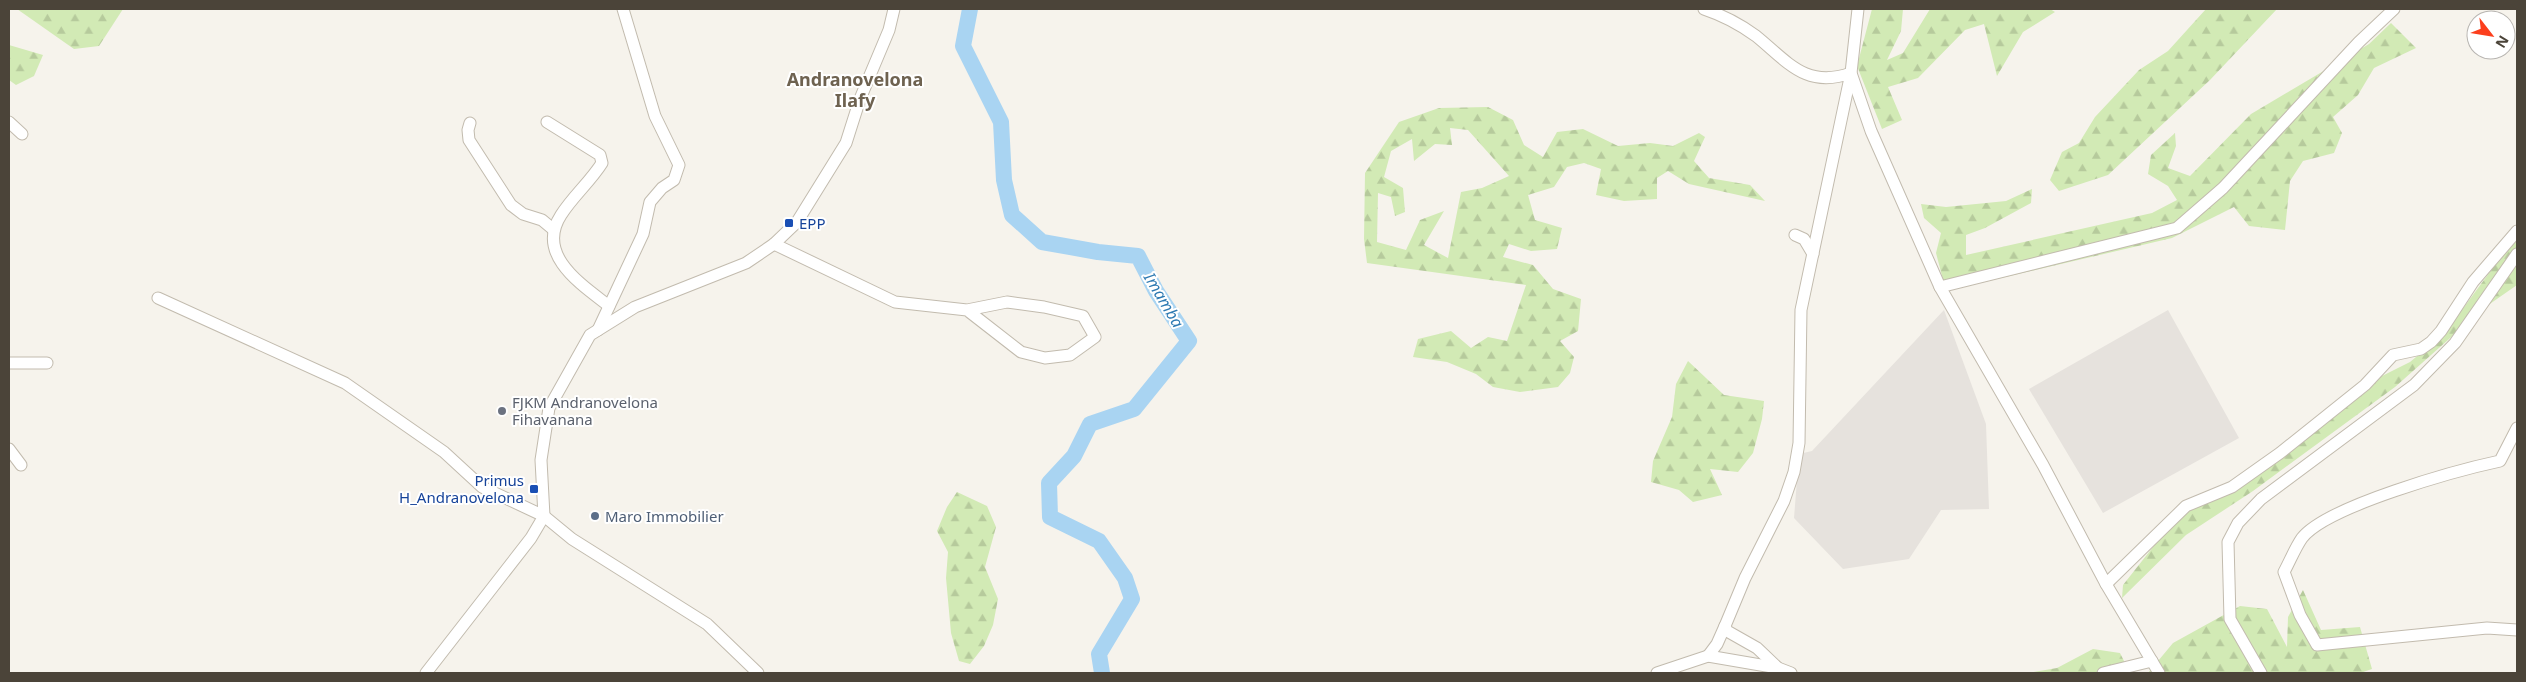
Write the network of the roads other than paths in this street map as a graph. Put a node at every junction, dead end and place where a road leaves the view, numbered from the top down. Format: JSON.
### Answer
{"nodes":[{"id":1,"x":623,"y":9,"type":"edge"},
{"id":2,"x":894,"y":9,"type":"edge"},
{"id":3,"x":1704,"y":9,"type":"edge"},
{"id":4,"x":1858,"y":9,"type":"edge"},
{"id":5,"x":2394,"y":9,"type":"edge"},
{"id":6,"x":1850,"y":73,"type":"junction"},
{"id":7,"x":9,"y":122,"type":"edge"},
{"id":8,"x":547,"y":122,"type":"dead end"},
{"id":9,"x":470,"y":123,"type":"dead end"},
{"id":10,"x":22,"y":134,"type":"dead end"},
{"id":11,"x":554,"y":230,"type":"junction"},
{"id":12,"x":2517,"y":230,"type":"edge"},
{"id":13,"x":1794,"y":236,"type":"dead end"},
{"id":14,"x":774,"y":244,"type":"junction"},
{"id":15,"x":1813,"y":254,"type":"junction"},
{"id":16,"x":2517,"y":254,"type":"edge"},
{"id":17,"x":1940,"y":287,"type":"junction"},
{"id":18,"x":158,"y":298,"type":"dead end"},
{"id":19,"x":609,"y":306,"type":"junction"},
{"id":20,"x":967,"y":310,"type":"junction"},
{"id":21,"x":598,"y":330,"type":"junction"},
{"id":22,"x":9,"y":363,"type":"edge"},
{"id":23,"x":46,"y":363,"type":"dead end"},
{"id":24,"x":2517,"y":428,"type":"edge"},
{"id":25,"x":9,"y":449,"type":"edge"},
{"id":26,"x":21,"y":465,"type":"dead end"},
{"id":27,"x":544,"y":516,"type":"junction"},
{"id":28,"x":2106,"y":584,"type":"junction"},
{"id":29,"x":1725,"y":626,"type":"junction"},
{"id":30,"x":2517,"y":630,"type":"edge"},
{"id":31,"x":1708,"y":656,"type":"junction"},
{"id":32,"x":2152,"y":661,"type":"junction"},
{"id":33,"x":1778,"y":668,"type":"junction"},
{"id":34,"x":426,"y":673,"type":"edge"},
{"id":35,"x":758,"y":673,"type":"edge"},
{"id":36,"x":1657,"y":673,"type":"edge"},
{"id":37,"x":1791,"y":673,"type":"edge"},
{"id":38,"x":2103,"y":673,"type":"edge"},
{"id":39,"x":2159,"y":673,"type":"edge"},
{"id":40,"x":2261,"y":673,"type":"edge"}],
"edges":[{"from":1,"to":19,"type":"street"},
{"from":2,"to":14,"type":"street"},
{"from":3,"to":6,"type":"street"},
{"from":4,"to":6,"type":"street"},
{"from":5,"to":17,"type":"street"},
{"from":6,"to":15,"type":"street"},
{"from":6,"to":17,"type":"street"},
{"from":7,"to":10,"type":"street"},
{"from":8,"to":11,"type":"street"},
{"from":9,"to":11,"type":"street"},
{"from":11,"to":19,"type":"street"},
{"from":12,"to":28,"type":"street"},
{"from":13,"to":15,"type":"street"},
{"from":14,"to":20,"type":"street"},
{"from":14,"to":21,"type":"street"},
{"from":15,"to":29,"type":"street"},
{"from":16,"to":40,"type":"street"},
{"from":17,"to":28,"type":"street"},
{"from":18,"to":27,"type":"street"},
{"from":19,"to":21,"type":"street"},
{"from":20,"to":20,"type":"street"},
{"from":21,"to":27,"type":"street"},
{"from":22,"to":23,"type":"street"},
{"from":24,"to":30,"type":"street"},
{"from":25,"to":26,"type":"street"},
{"from":27,"to":34,"type":"street"},
{"from":27,"to":35,"type":"street"},
{"from":28,"to":32,"type":"street"},
{"from":29,"to":31,"type":"street"},
{"from":29,"to":33,"type":"street"},
{"from":31,"to":33,"type":"street"},
{"from":31,"to":36,"type":"street"},
{"from":32,"to":38,"type":"street"},
{"from":32,"to":39,"type":"street"},
{"from":33,"to":37,"type":"street"}]}
